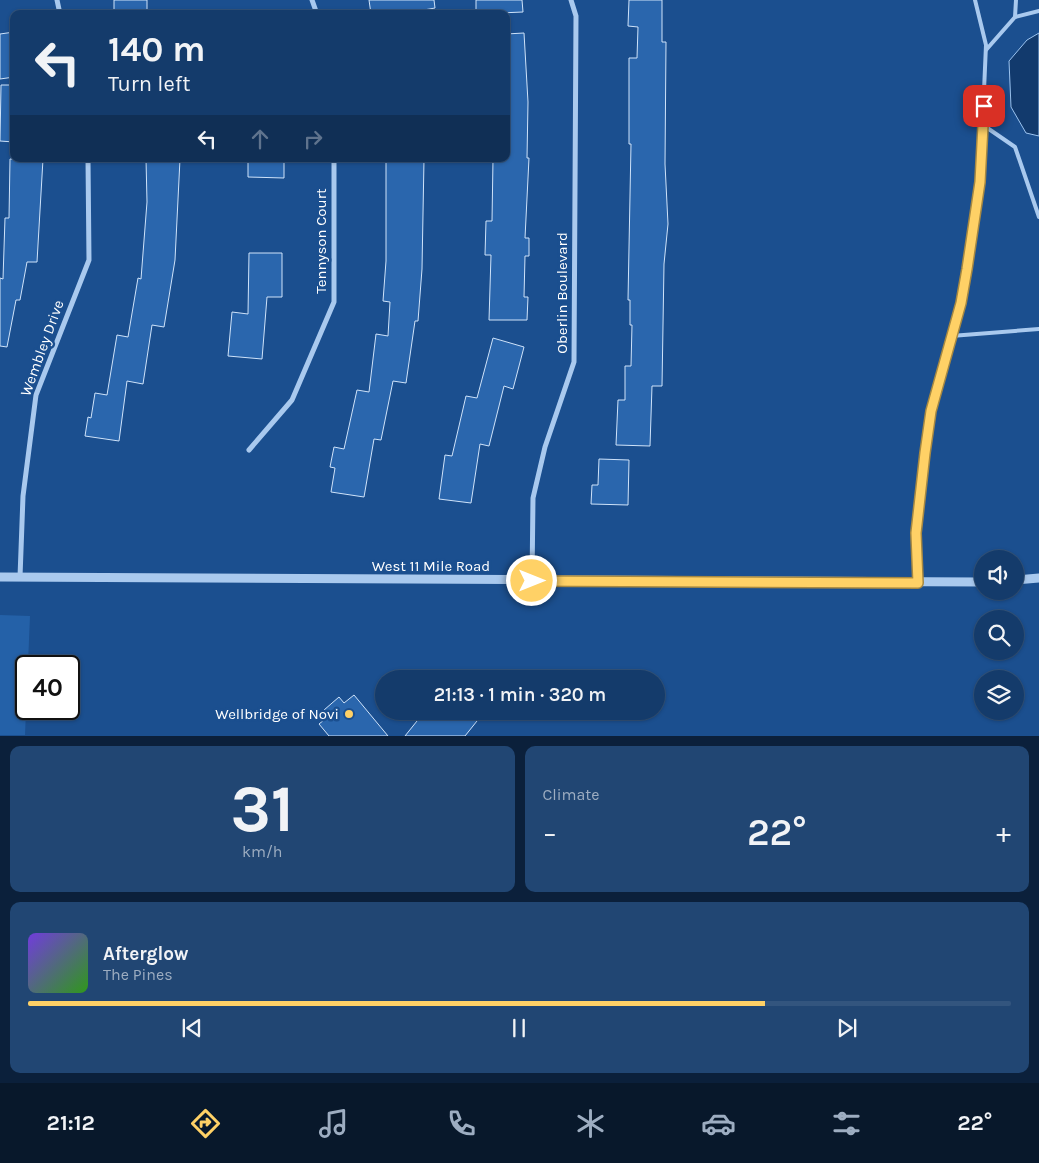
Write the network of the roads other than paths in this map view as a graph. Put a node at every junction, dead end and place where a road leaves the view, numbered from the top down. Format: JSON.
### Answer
{"nodes":[{"id":1,"x":571,"y":0,"type":"edge"},
{"id":2,"x":975,"y":0,"type":"edge"},
{"id":3,"x":1016,"y":0,"type":"edge"},
{"id":4,"x":1039,"y":11,"type":"edge"},
{"id":5,"x":1015,"y":18,"type":"junction"},
{"id":6,"x":986,"y":50,"type":"junction"},
{"id":7,"x":983,"y":125,"type":"junction"},
{"id":8,"x":88,"y":162,"type":"edge"},
{"id":9,"x":334,"y":162,"type":"edge"},
{"id":10,"x":1039,"y":217,"type":"edge"},
{"id":11,"x":1039,"y":328,"type":"edge"},
{"id":12,"x":951,"y":336,"type":"junction"},
{"id":13,"x":249,"y":450,"type":"dead end"},
{"id":14,"x":0,"y":577,"type":"edge"},
{"id":15,"x":20,"y":578,"type":"junction"},
{"id":16,"x":1039,"y":578,"type":"edge"},
{"id":17,"x":1024,"y":579,"type":"edge"},
{"id":18,"x":532,"y":581,"type":"junction"},
{"id":19,"x":974,"y":582,"type":"edge"},
{"id":20,"x":918,"y":583,"type":"junction"}],
"edges":[{"from":1,"to":18,"type":"street","name":"Oberlin Boulevard"},
{"from":2,"to":6,"type":"lane"},
{"from":3,"to":5,"type":"lane"},
{"from":4,"to":5,"type":"lane"},
{"from":5,"to":6,"type":"lane"},
{"from":6,"to":7,"type":"lane"},
{"from":7,"to":10,"type":"lane"},
{"from":7,"to":12,"type":"lane"},
{"from":8,"to":15,"type":"street","name":"Wembley Drive"},
{"from":9,"to":13,"type":"street","name":"Tennyson Court"},
{"from":11,"to":12,"type":"lane"},
{"from":12,"to":20,"type":"lane"},
{"from":14,"to":15,"type":"street","name":"West 11 Mile Road"},
{"from":15,"to":18,"type":"street","name":"West 11 Mile Road"},
{"from":16,"to":17,"type":"street"},
{"from":18,"to":20,"type":"street","name":"West 11 Mile Road"},
{"from":19,"to":20,"type":"street","name":"West 11 Mile Road"}]}
